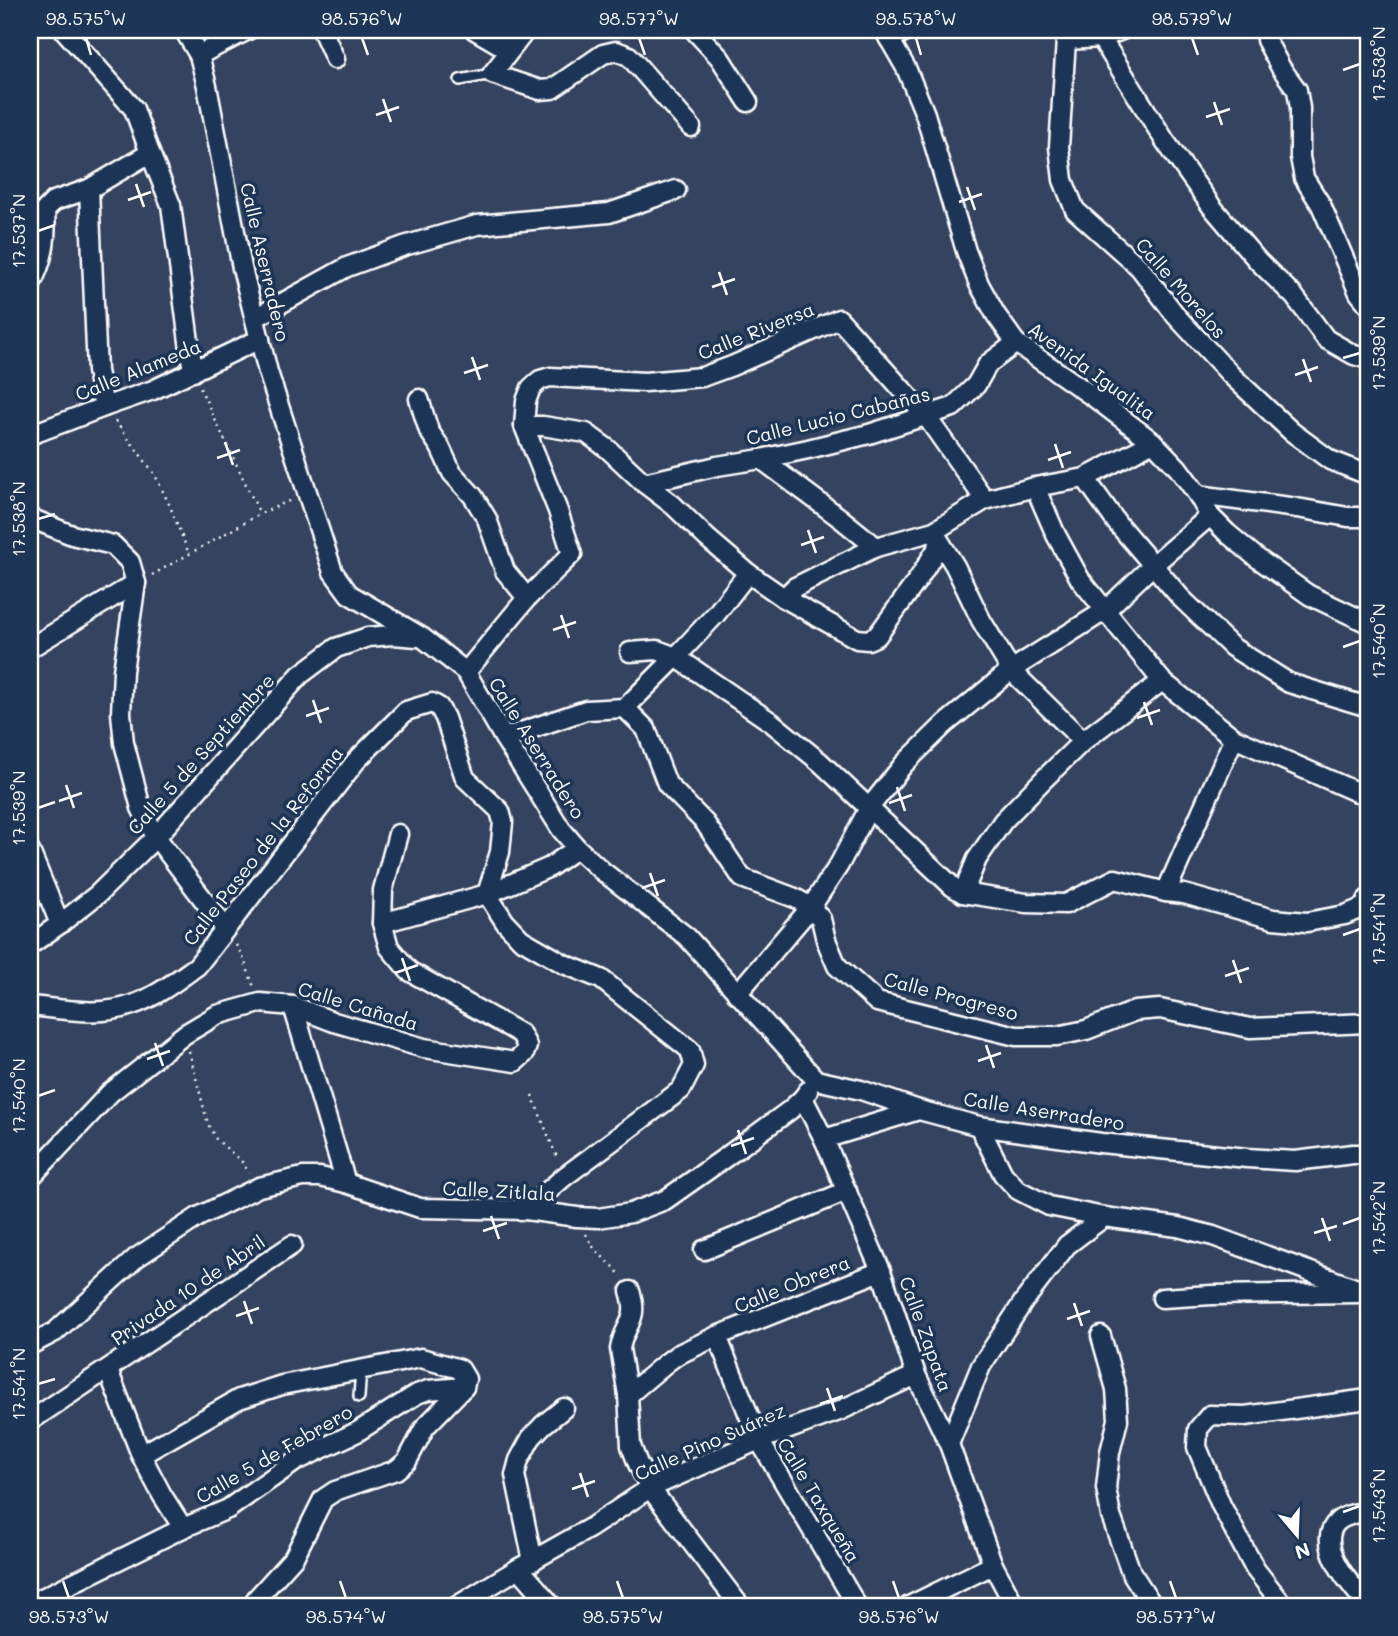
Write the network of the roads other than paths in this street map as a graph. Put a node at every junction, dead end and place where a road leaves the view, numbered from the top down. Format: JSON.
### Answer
{"nodes":[{"id":1,"x":64,"y":30,"type":"edge"},
{"id":2,"x":184,"y":30,"type":"edge"},
{"id":3,"x":248,"y":30,"type":"edge"},
{"id":4,"x":322,"y":30,"type":"edge"},
{"id":5,"x":475,"y":30,"type":"edge"},
{"id":6,"x":526,"y":30,"type":"edge"},
{"id":7,"x":694,"y":30,"type":"edge"},
{"id":8,"x":908,"y":30,"type":"edge"},
{"id":9,"x":1122,"y":30,"type":"edge"},
{"id":10,"x":1267,"y":30,"type":"edge"},
{"id":11,"x":887,"y":34,"type":"edge"},
{"id":12,"x":1101,"y":34,"type":"edge"},
{"id":13,"x":1065,"y":35,"type":"edge"},
{"id":14,"x":509,"y":50,"type":"junction"},
{"id":15,"x":199,"y":55,"type":"junction"},
{"id":16,"x":335,"y":59,"type":"dead end"},
{"id":17,"x":492,"y":74,"type":"junction"},
{"id":18,"x":460,"y":80,"type":"dead end"},
{"id":19,"x":748,"y":102,"type":"dead end"},
{"id":20,"x":691,"y":127,"type":"dead end"},
{"id":21,"x":150,"y":153,"type":"junction"},
{"id":22,"x":89,"y":189,"type":"junction"},
{"id":23,"x":676,"y":190,"type":"dead end"},
{"id":24,"x":30,"y":286,"type":"edge"},
{"id":25,"x":1365,"y":294,"type":"edge"},
{"id":26,"x":255,"y":318,"type":"junction"},
{"id":27,"x":260,"y":339,"type":"junction"},
{"id":28,"x":1016,"y":343,"type":"junction"},
{"id":29,"x":1368,"y":359,"type":"edge"},
{"id":30,"x":193,"y":372,"type":"junction"},
{"id":31,"x":419,"y":399,"type":"dead end"},
{"id":32,"x":104,"y":407,"type":"junction"},
{"id":33,"x":926,"y":416,"type":"junction"},
{"id":34,"x":524,"y":426,"type":"junction"},
{"id":35,"x":30,"y":435,"type":"edge"},
{"id":36,"x":1153,"y":442,"type":"junction"},
{"id":37,"x":761,"y":459,"type":"junction"},
{"id":38,"x":1368,"y":475,"type":"edge"},
{"id":39,"x":1085,"y":478,"type":"junction"},
{"id":40,"x":644,"y":483,"type":"junction"},
{"id":41,"x":1035,"y":488,"type":"junction"},
{"id":42,"x":1198,"y":495,"type":"junction"},
{"id":43,"x":985,"y":500,"type":"junction"},
{"id":44,"x":1210,"y":516,"type":"junction"},
{"id":45,"x":1368,"y":517,"type":"edge"},
{"id":46,"x":30,"y":519,"type":"edge"},
{"id":47,"x":937,"y":537,"type":"junction"},
{"id":48,"x":876,"y":547,"type":"junction"},
{"id":49,"x":1153,"y":565,"type":"junction"},
{"id":50,"x":748,"y":573,"type":"junction"},
{"id":51,"x":136,"y":583,"type":"junction"},
{"id":52,"x":527,"y":598,"type":"junction"},
{"id":53,"x":784,"y":598,"type":"junction"},
{"id":54,"x":1106,"y":610,"type":"junction"},
{"id":55,"x":1368,"y":623,"type":"edge"},
{"id":56,"x":423,"y":638,"type":"junction"},
{"id":57,"x":30,"y":648,"type":"edge"},
{"id":58,"x":630,"y":652,"type":"dead end"},
{"id":59,"x":676,"y":657,"type":"junction"},
{"id":60,"x":1011,"y":670,"type":"junction"},
{"id":61,"x":466,"y":672,"type":"junction"},
{"id":62,"x":1162,"y":681,"type":"junction"},
{"id":63,"x":1368,"y":707,"type":"edge"},
{"id":64,"x":625,"y":708,"type":"junction"},
{"id":65,"x":504,"y":738,"type":"junction"},
{"id":66,"x":1234,"y":738,"type":"junction"},
{"id":67,"x":1083,"y":741,"type":"junction"},
{"id":68,"x":1368,"y":797,"type":"edge"},
{"id":69,"x":869,"y":808,"type":"junction"},
{"id":70,"x":398,"y":834,"type":"dead end"},
{"id":71,"x":156,"y":837,"type":"junction"},
{"id":72,"x":577,"y":848,"type":"junction"},
{"id":73,"x":30,"y":851,"type":"edge"},
{"id":74,"x":1166,"y":892,"type":"junction"},
{"id":75,"x":963,"y":893,"type":"junction"},
{"id":76,"x":487,"y":894,"type":"junction"},
{"id":77,"x":1366,"y":903,"type":"edge"},
{"id":78,"x":811,"y":907,"type":"junction"},
{"id":79,"x":382,"y":923,"type":"junction"},
{"id":80,"x":60,"y":924,"type":"junction"},
{"id":81,"x":225,"y":928,"type":"junction"},
{"id":82,"x":30,"y":945,"type":"edge"},
{"id":83,"x":737,"y":994,"type":"junction"},
{"id":84,"x":30,"y":1006,"type":"edge"},
{"id":85,"x":293,"y":1006,"type":"junction"},
{"id":86,"x":1368,"y":1023,"type":"edge"},
{"id":87,"x":817,"y":1080,"type":"junction"},
{"id":88,"x":803,"y":1098,"type":"junction"},
{"id":89,"x":919,"y":1110,"type":"junction"},
{"id":90,"x":979,"y":1126,"type":"junction"},
{"id":91,"x":824,"y":1139,"type":"junction"},
{"id":92,"x":1368,"y":1154,"type":"edge"},
{"id":93,"x":30,"y":1178,"type":"edge"},
{"id":94,"x":346,"y":1183,"type":"junction"},
{"id":95,"x":847,"y":1191,"type":"junction"},
{"id":96,"x":526,"y":1210,"type":"junction"},
{"id":97,"x":1104,"y":1217,"type":"junction"},
{"id":98,"x":292,"y":1245,"type":"dead end"},
{"id":99,"x":704,"y":1250,"type":"dead end"},
{"id":100,"x":881,"y":1271,"type":"junction"},
{"id":101,"x":630,"y":1292,"type":"road end"},
{"id":102,"x":1368,"y":1293,"type":"edge"},
{"id":103,"x":1162,"y":1298,"type":"dead end"},
{"id":104,"x":717,"y":1336,"type":"junction"},
{"id":105,"x":1101,"y":1336,"type":"dead end"},
{"id":106,"x":30,"y":1345,"type":"edge"},
{"id":107,"x":361,"y":1368,"type":"junction"},
{"id":108,"x":108,"y":1370,"type":"junction"},
{"id":109,"x":916,"y":1375,"type":"junction"},
{"id":110,"x":464,"y":1387,"type":"junction"},
{"id":111,"x":628,"y":1395,"type":"junction"},
{"id":112,"x":359,"y":1397,"type":"dead end"},
{"id":113,"x":1368,"y":1399,"type":"edge"},
{"id":114,"x":564,"y":1408,"type":"dead end"},
{"id":115,"x":30,"y":1421,"type":"edge"},
{"id":116,"x":759,"y":1440,"type":"junction"},
{"id":117,"x":949,"y":1444,"type":"junction"},
{"id":118,"x":141,"y":1455,"type":"junction"},
{"id":119,"x":650,"y":1488,"type":"junction"},
{"id":120,"x":1368,"y":1511,"type":"edge"},
{"id":121,"x":183,"y":1528,"type":"junction"},
{"id":122,"x":526,"y":1564,"type":"junction"},
{"id":123,"x":993,"y":1565,"type":"junction"},
{"id":124,"x":58,"y":1599,"type":"edge"},
{"id":125,"x":30,"y":1604,"type":"edge"},
{"id":126,"x":1368,"y":1605,"type":"edge"},
{"id":127,"x":255,"y":1606,"type":"edge"},
{"id":128,"x":457,"y":1606,"type":"edge"},
{"id":129,"x":552,"y":1606,"type":"edge"},
{"id":130,"x":740,"y":1606,"type":"edge"},
{"id":131,"x":857,"y":1606,"type":"edge"},
{"id":132,"x":909,"y":1606,"type":"edge"},
{"id":133,"x":1015,"y":1606,"type":"edge"},
{"id":134,"x":1153,"y":1606,"type":"edge"},
{"id":135,"x":1284,"y":1606,"type":"edge"}],
"edges":[{"from":1,"to":21,"type":"street"},
{"from":2,"to":15,"type":"street","name":"Calle Aserradero"},
{"from":3,"to":15,"type":"street"},
{"from":4,"to":16,"type":"street"},
{"from":5,"to":14,"type":"street"},
{"from":6,"to":14,"type":"street"},
{"from":7,"to":19,"type":"street"},
{"from":8,"to":11,"type":"street"},
{"from":9,"to":12,"type":"street"},
{"from":10,"to":25,"type":"street"},
{"from":11,"to":28,"type":"street","name":"Avenida Igualita"},
{"from":12,"to":13,"type":"street"},
{"from":12,"to":29,"type":"street"},
{"from":13,"to":38,"type":"street","name":"Calle Morelos"},
{"from":14,"to":17,"type":"street"},
{"from":15,"to":26,"type":"street","name":"Calle Aserradero"},
{"from":17,"to":18,"type":"lane"},
{"from":17,"to":20,"type":"street"},
{"from":21,"to":22,"type":"street"},
{"from":21,"to":30,"type":"street"},
{"from":22,"to":24,"type":"street"},
{"from":22,"to":32,"type":"street"},
{"from":23,"to":26,"type":"street"},
{"from":26,"to":27,"type":"street","name":"Calle Aserradero"},
{"from":27,"to":30,"type":"street","name":"Calle Alameda"},
{"from":27,"to":56,"type":"street","name":"Calle Aserradero"},
{"from":28,"to":33,"type":"street","name":"Calle Lucio Cabañas"},
{"from":28,"to":36,"type":"street","name":"Avenida Igualita"},
{"from":30,"to":32,"type":"street","name":"Calle Alameda"},
{"from":31,"to":52,"type":"street"},
{"from":32,"to":35,"type":"street","name":"Calle Alameda"},
{"from":33,"to":34,"type":"street","name":"Calle Riversa"},
{"from":33,"to":37,"type":"street","name":"Calle Lucio Cabañas"},
{"from":33,"to":43,"type":"street","name":"Calle Riversa"},
{"from":34,"to":40,"type":"street"},
{"from":34,"to":52,"type":"street"},
{"from":36,"to":39,"type":"street"},
{"from":36,"to":42,"type":"street","name":"Avenida Igualita"},
{"from":37,"to":40,"type":"street","name":"Calle Lucio Cabañas"},
{"from":37,"to":48,"type":"street"},
{"from":39,"to":41,"type":"street"},
{"from":39,"to":49,"type":"street"},
{"from":40,"to":50,"type":"street"},
{"from":41,"to":43,"type":"street"},
{"from":41,"to":54,"type":"street"},
{"from":42,"to":44,"type":"street","name":"Avenida Igualita"},
{"from":42,"to":45,"type":"street"},
{"from":43,"to":47,"type":"street"},
{"from":44,"to":49,"type":"street"},
{"from":44,"to":55,"type":"street","name":"Avenida Igualita"},
{"from":46,"to":51,"type":"street"},
{"from":47,"to":48,"type":"street"},
{"from":47,"to":53,"type":"street"},
{"from":47,"to":60,"type":"street"},
{"from":48,"to":53,"type":"street"},
{"from":49,"to":54,"type":"street"},
{"from":49,"to":63,"type":"street"},
{"from":50,"to":53,"type":"street"},
{"from":50,"to":59,"type":"street"},
{"from":51,"to":57,"type":"street"},
{"from":51,"to":71,"type":"street"},
{"from":52,"to":61,"type":"street"},
{"from":54,"to":60,"type":"street"},
{"from":54,"to":62,"type":"street"},
{"from":56,"to":61,"type":"street","name":"Calle Aserradero"},
{"from":56,"to":71,"type":"street","name":"Calle 5 de Septiembre"},
{"from":58,"to":59,"type":"street"},
{"from":59,"to":64,"type":"street"},
{"from":59,"to":69,"type":"street"},
{"from":60,"to":67,"type":"street"},
{"from":60,"to":69,"type":"street"},
{"from":61,"to":65,"type":"street","name":"Calle Aserradero"},
{"from":62,"to":66,"type":"street"},
{"from":62,"to":67,"type":"street"},
{"from":64,"to":65,"type":"street"},
{"from":64,"to":78,"type":"street"},
{"from":65,"to":72,"type":"street","name":"Calle Aserradero"},
{"from":66,"to":68,"type":"street"},
{"from":66,"to":74,"type":"street"},
{"from":67,"to":75,"type":"street"},
{"from":69,"to":75,"type":"street"},
{"from":69,"to":78,"type":"street"},
{"from":70,"to":79,"type":"street"},
{"from":71,"to":80,"type":"street","name":"Calle 5 de Septiembre"},
{"from":71,"to":81,"type":"street"},
{"from":72,"to":76,"type":"street"},
{"from":72,"to":83,"type":"street","name":"Calle Aserradero"},
{"from":73,"to":80,"type":"street"},
{"from":74,"to":75,"type":"street"},
{"from":74,"to":77,"type":"street"},
{"from":76,"to":79,"type":"street"},
{"from":76,"to":81,"type":"street","name":"Calle Paseo de la Reforma"},
{"from":76,"to":96,"type":"street"},
{"from":78,"to":83,"type":"street"},
{"from":78,"to":86,"type":"street","name":"Calle Progreso"},
{"from":79,"to":85,"type":"street","name":"Calle Cañada"},
{"from":80,"to":82,"type":"street","name":"Calle 5 de Septiembre"},
{"from":81,"to":84,"type":"street","name":"Calle Paseo de la Reforma"},
{"from":83,"to":87,"type":"street","name":"Calle Aserradero"},
{"from":85,"to":93,"type":"street","name":"Calle Cañada"},
{"from":85,"to":94,"type":"street"},
{"from":87,"to":88,"type":"street"},
{"from":87,"to":89,"type":"street","name":"Calle Aserradero"},
{"from":88,"to":91,"type":"street","name":"Calle Zapata"},
{"from":88,"to":96,"type":"street","name":"Calle Zitlala"},
{"from":89,"to":90,"type":"street","name":"Calle Aserradero"},
{"from":89,"to":91,"type":"street"},
{"from":90,"to":92,"type":"street","name":"Calle Aserradero"},
{"from":90,"to":97,"type":"street"},
{"from":91,"to":95,"type":"street","name":"Calle Zapata"},
{"from":94,"to":96,"type":"street","name":"Calle Zitlala"},
{"from":94,"to":106,"type":"street","name":"Calle Zitlala"},
{"from":95,"to":99,"type":"street"},
{"from":95,"to":100,"type":"street","name":"Calle Zapata"},
{"from":97,"to":102,"type":"street"},
{"from":97,"to":117,"type":"street"},
{"from":98,"to":108,"type":"street","name":"Privada 10 de Abril"},
{"from":100,"to":104,"type":"street","name":"Calle Obrera"},
{"from":100,"to":109,"type":"street","name":"Calle Zapata"},
{"from":101,"to":111,"type":"street"},
{"from":102,"to":103,"type":"street"},
{"from":104,"to":111,"type":"street","name":"Calle Obrera"},
{"from":104,"to":116,"type":"street","name":"Calle Taxqueña"},
{"from":105,"to":134,"type":"street"},
{"from":107,"to":110,"type":"street"},
{"from":107,"to":112,"type":"lane"},
{"from":107,"to":118,"type":"street"},
{"from":108,"to":115,"type":"street","name":"Privada 10 de Abril"},
{"from":108,"to":118,"type":"street"},
{"from":109,"to":116,"type":"street","name":"Calle Pino Suárez"},
{"from":109,"to":117,"type":"street","name":"Calle Zapata"},
{"from":110,"to":121,"type":"street","name":"Calle 5 de Febrero"},
{"from":110,"to":127,"type":"street"},
{"from":111,"to":119,"type":"street"},
{"from":113,"to":135,"type":"street"},
{"from":114,"to":122,"type":"street"},
{"from":116,"to":119,"type":"street","name":"Calle Pino Suárez"},
{"from":116,"to":131,"type":"street","name":"Calle Taxqueña"},
{"from":117,"to":123,"type":"street","name":"Calle Zapata"},
{"from":118,"to":121,"type":"street"},
{"from":119,"to":122,"type":"street","name":"Calle Pino Suárez"},
{"from":119,"to":130,"type":"street"},
{"from":120,"to":126,"type":"street"},
{"from":121,"to":124,"type":"street","name":"Calle 5 de Febrero"},
{"from":122,"to":128,"type":"street","name":"Calle Pino Suárez"},
{"from":122,"to":129,"type":"street"},
{"from":123,"to":132,"type":"street"},
{"from":123,"to":133,"type":"street","name":"Calle Zapata"},
{"from":124,"to":125,"type":"street","name":"Calle 5 de Febrero"}]}
